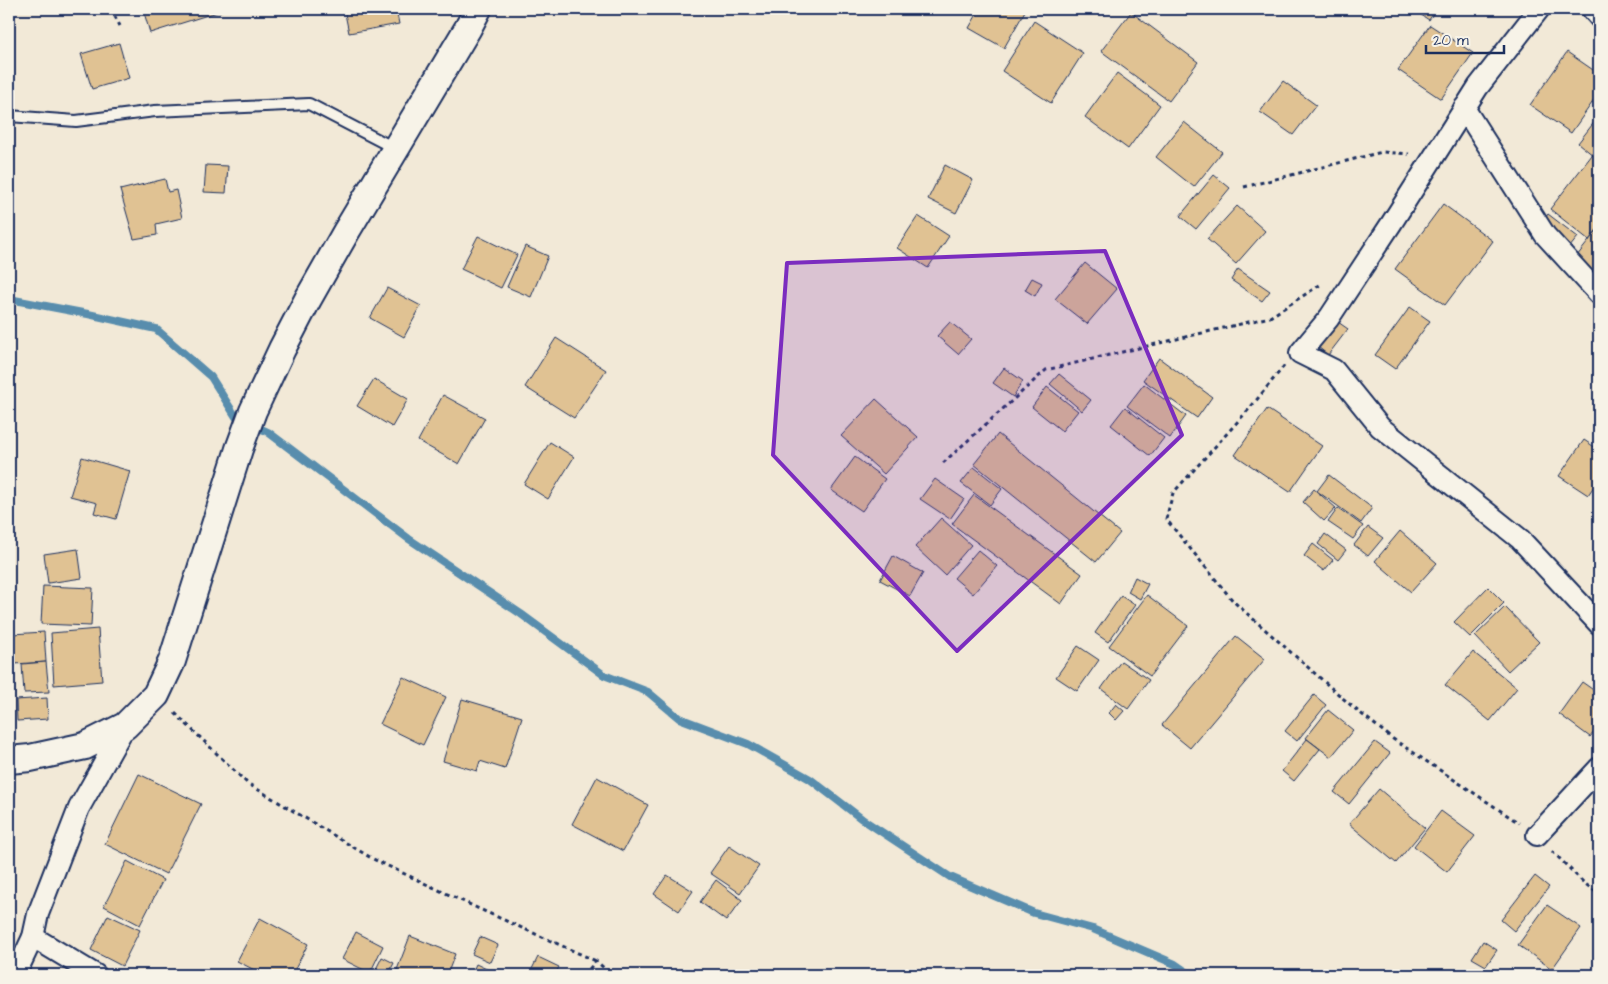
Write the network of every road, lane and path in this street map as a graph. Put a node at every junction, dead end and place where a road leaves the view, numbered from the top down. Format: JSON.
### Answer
{"nodes":[{"id":1,"x":112,"y":9,"type":"edge"},
{"id":2,"x":478,"y":9,"type":"edge"},
{"id":3,"x":1539,"y":9,"type":"edge"},
{"id":4,"x":1592,"y":9,"type":"edge"},
{"id":5,"x":1599,"y":17,"type":"edge"},
{"id":6,"x":120,"y":26,"type":"dead end"},
{"id":7,"x":1464,"y":108,"type":"junction"},
{"id":8,"x":9,"y":116,"type":"edge"},
{"id":9,"x":397,"y":149,"type":"junction"},
{"id":10,"x":1435,"y":154,"type":"junction"},
{"id":11,"x":1244,"y":187,"type":"dead end"},
{"id":12,"x":1364,"y":264,"type":"junction"},
{"id":13,"x":1599,"y":294,"type":"edge"},
{"id":14,"x":1300,"y":353,"type":"junction"},
{"id":15,"x":944,"y":463,"type":"dead end"},
{"id":16,"x":1599,"y":624,"type":"edge"},
{"id":17,"x":156,"y":695,"type":"junction"},
{"id":18,"x":125,"y":726,"type":"junction"},
{"id":19,"x":9,"y":760,"type":"edge"},
{"id":20,"x":1599,"y":768,"type":"edge"},
{"id":21,"x":1537,"y":835,"type":"junction"},
{"id":22,"x":1599,"y":894,"type":"edge"},
{"id":23,"x":33,"y":937,"type":"junction"},
{"id":24,"x":596,"y":961,"type":"junction"},
{"id":25,"x":15,"y":975,"type":"edge"},
{"id":26,"x":96,"y":975,"type":"edge"},
{"id":27,"x":584,"y":975,"type":"edge"},
{"id":28,"x":612,"y":975,"type":"edge"}],
"edges":[{"from":1,"to":6,"type":"path"},
{"from":2,"to":9,"type":"street"},
{"from":3,"to":7,"type":"street"},
{"from":4,"to":5,"type":"street"},
{"from":7,"to":10,"type":"street"},
{"from":7,"to":13,"type":"street"},
{"from":8,"to":9,"type":"lane"},
{"from":9,"to":17,"type":"street"},
{"from":10,"to":11,"type":"path"},
{"from":10,"to":12,"type":"street"},
{"from":12,"to":14,"type":"street"},
{"from":12,"to":15,"type":"path"},
{"from":14,"to":16,"type":"street"},
{"from":14,"to":21,"type":"path"},
{"from":17,"to":18,"type":"street"},
{"from":17,"to":24,"type":"path"},
{"from":18,"to":19,"type":"street"},
{"from":18,"to":23,"type":"street"},
{"from":20,"to":21,"type":"street"},
{"from":21,"to":22,"type":"path"},
{"from":23,"to":25,"type":"street"},
{"from":23,"to":26,"type":"street"},
{"from":24,"to":27,"type":"path"},
{"from":24,"to":28,"type":"path"}]}
